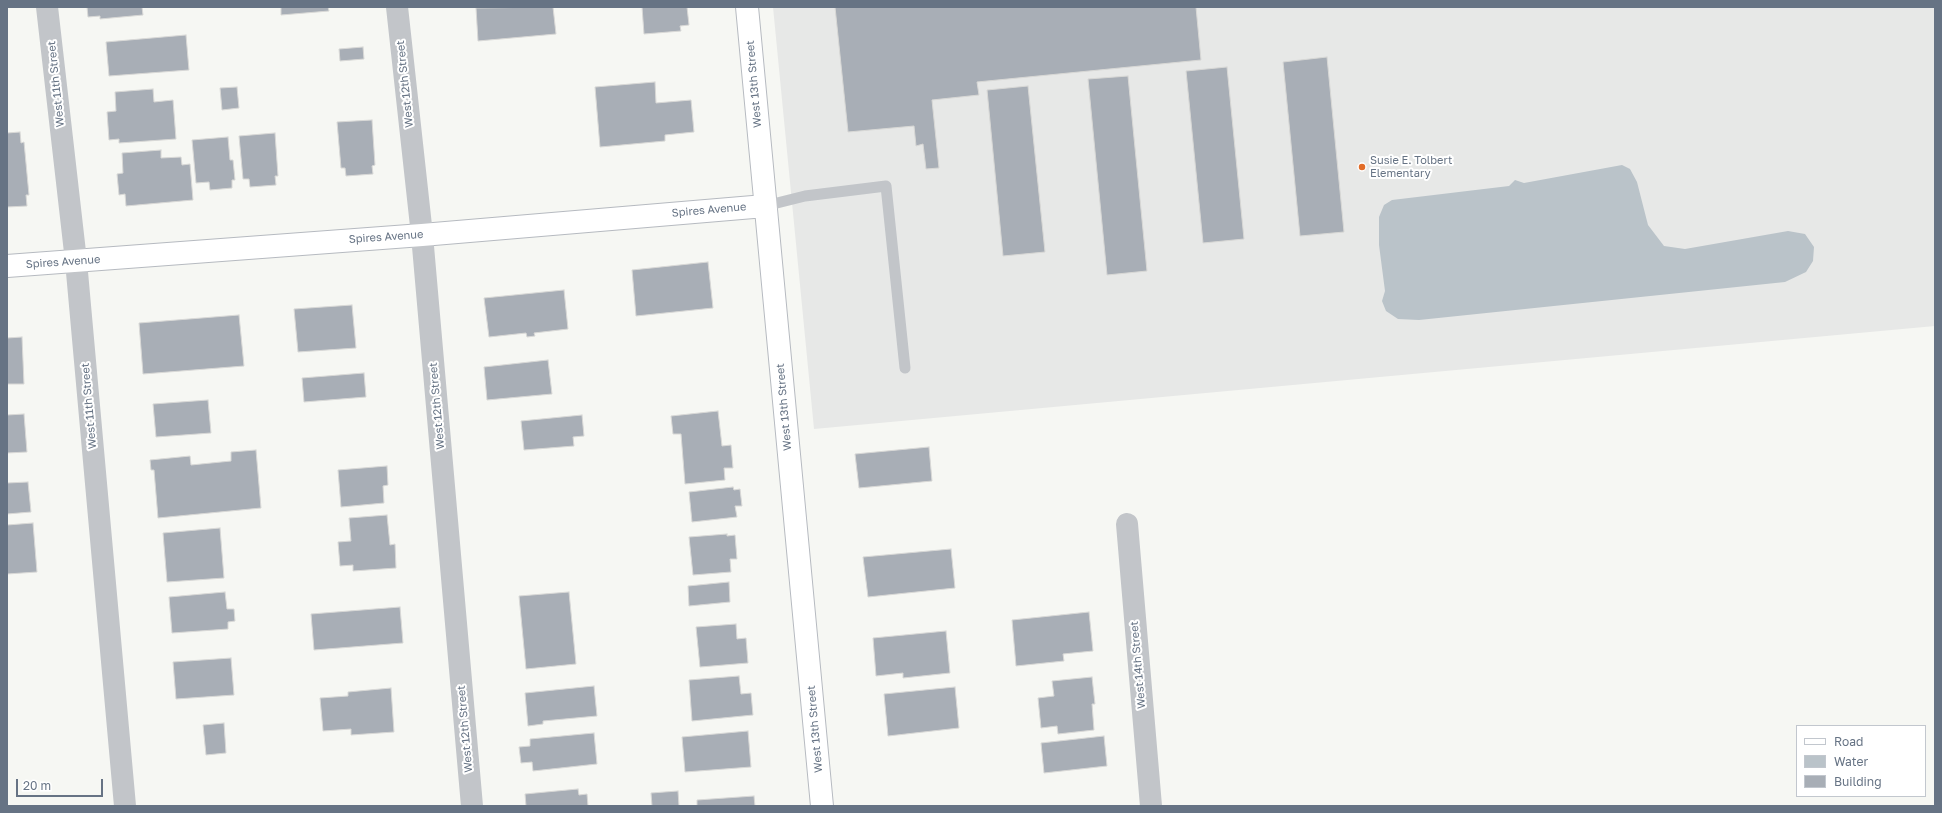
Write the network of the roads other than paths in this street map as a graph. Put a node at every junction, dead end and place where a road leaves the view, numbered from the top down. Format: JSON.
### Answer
{"nodes":[{"id":1,"x":47,"y":7,"type":"edge"},
{"id":2,"x":397,"y":7,"type":"edge"},
{"id":3,"x":747,"y":7,"type":"edge"},
{"id":4,"x":765,"y":206,"type":"junction"},
{"id":5,"x":422,"y":235,"type":"junction"},
{"id":6,"x":76,"y":261,"type":"junction"},
{"id":7,"x":7,"y":266,"type":"edge"},
{"id":8,"x":905,"y":368,"type":"dead end"},
{"id":9,"x":1126,"y":524,"type":"dead end"},
{"id":10,"x":125,"y":806,"type":"edge"},
{"id":11,"x":472,"y":806,"type":"edge"},
{"id":12,"x":822,"y":806,"type":"edge"},
{"id":13,"x":1151,"y":806,"type":"edge"}],
"edges":[{"from":1,"to":6,"type":"street","name":"West 11th Street"},
{"from":2,"to":5,"type":"street","name":"West 12th Street"},
{"from":3,"to":4,"type":"street","name":"West 13th Street"},
{"from":4,"to":5,"type":"street","name":"Spires Avenue"},
{"from":4,"to":8,"type":"lane"},
{"from":4,"to":12,"type":"street","name":"West 13th Street"},
{"from":5,"to":6,"type":"street","name":"Spires Avenue"},
{"from":5,"to":11,"type":"street","name":"West 12th Street"},
{"from":6,"to":7,"type":"street","name":"Spires Avenue"},
{"from":6,"to":10,"type":"street","name":"West 11th Street"},
{"from":9,"to":13,"type":"street","name":"West 14th Street"}]}
